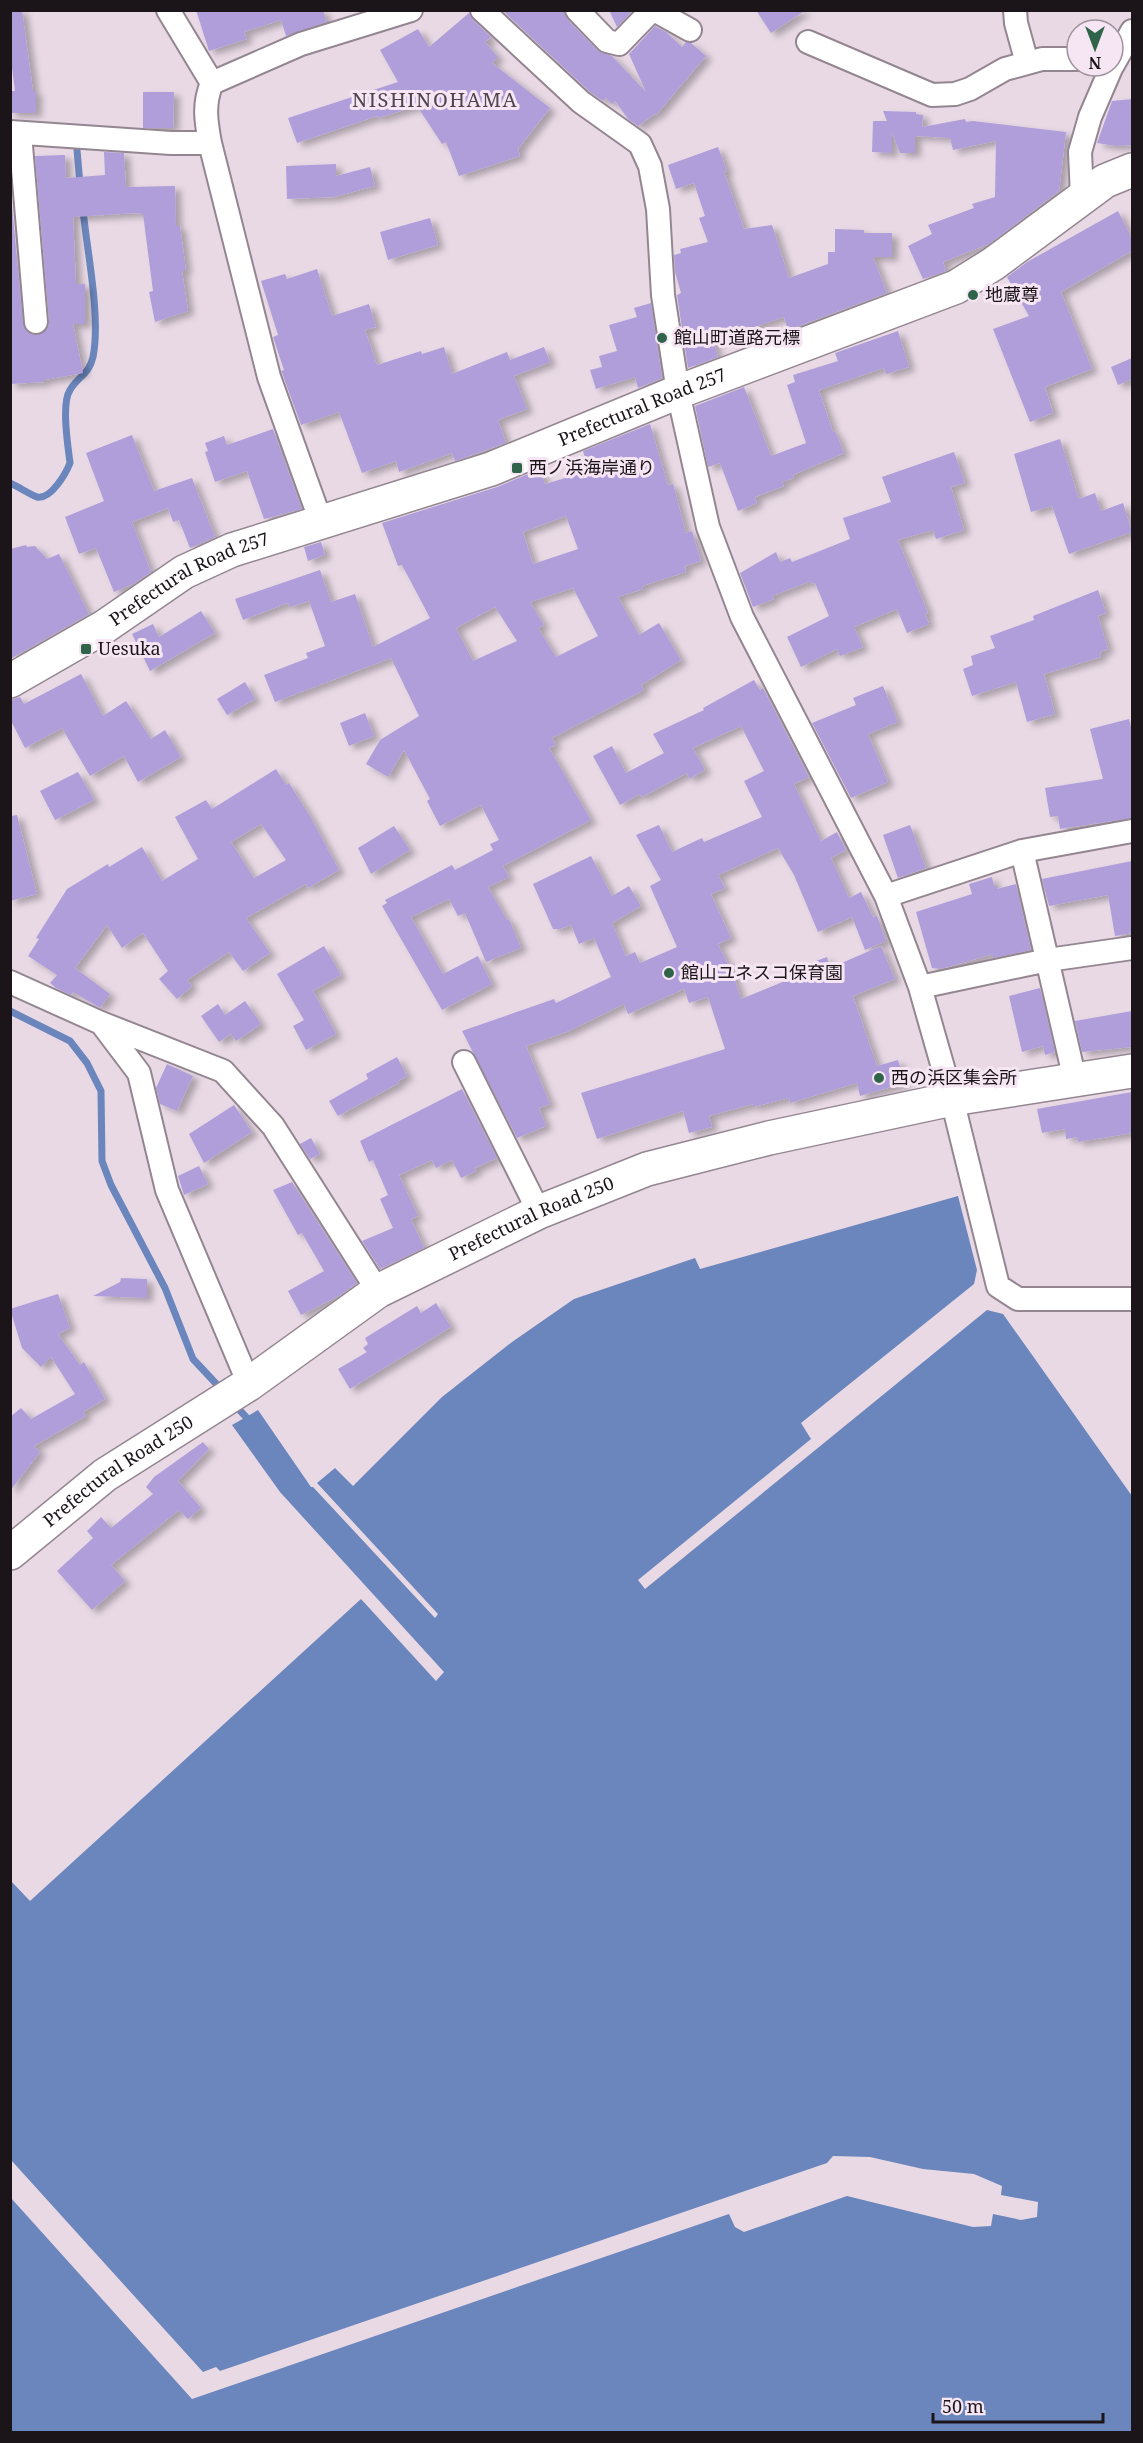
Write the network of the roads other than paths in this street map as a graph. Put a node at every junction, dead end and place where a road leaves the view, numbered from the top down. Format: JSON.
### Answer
{"nodes":[{"id":1,"x":168,"y":10,"type":"edge"},
{"id":2,"x":411,"y":10,"type":"edge"},
{"id":3,"x":482,"y":10,"type":"edge"},
{"id":4,"x":577,"y":10,"type":"edge"},
{"id":5,"x":653,"y":10,"type":"edge"},
{"id":6,"x":1015,"y":10,"type":"edge"},
{"id":7,"x":690,"y":30,"type":"dead end"},
{"id":8,"x":808,"y":42,"type":"dead end"},
{"id":9,"x":1065,"y":59,"type":"edge"},
{"id":10,"x":1028,"y":63,"type":"junction"},
{"id":11,"x":1105,"y":78,"type":"edge"},
{"id":12,"x":212,"y":83,"type":"junction"},
{"id":13,"x":15,"y":133,"type":"edge"},
{"id":14,"x":210,"y":143,"type":"junction"},
{"id":15,"x":1132,"y":170,"type":"edge"},
{"id":16,"x":1082,"y":196,"type":"junction"},
{"id":17,"x":36,"y":322,"type":"dead end"},
{"id":18,"x":678,"y":392,"type":"junction"},
{"id":19,"x":321,"y":522,"type":"junction"},
{"id":20,"x":10,"y":681,"type":"edge"},
{"id":21,"x":1132,"y":831,"type":"edge"},
{"id":22,"x":1022,"y":851,"type":"junction"},
{"id":23,"x":886,"y":896,"type":"junction"},
{"id":24,"x":1132,"y":948,"type":"edge"},
{"id":25,"x":1048,"y":960,"type":"junction"},
{"id":26,"x":10,"y":982,"type":"edge"},
{"id":27,"x":920,"y":987,"type":"junction"},
{"id":28,"x":101,"y":1023,"type":"junction"},
{"id":29,"x":464,"y":1062,"type":"dead end"},
{"id":30,"x":1132,"y":1071,"type":"edge"},
{"id":31,"x":1075,"y":1080,"type":"junction"},
{"id":32,"x":952,"y":1099,"type":"junction"},
{"id":33,"x":539,"y":1212,"type":"junction"},
{"id":34,"x":378,"y":1291,"type":"junction"},
{"id":35,"x":1132,"y":1299,"type":"edge"},
{"id":36,"x":247,"y":1386,"type":"junction"},
{"id":37,"x":10,"y":1553,"type":"edge"}],
"edges":[{"from":1,"to":12,"type":"street"},
{"from":2,"to":12,"type":"street"},
{"from":3,"to":18,"type":"street"},
{"from":4,"to":5,"type":"street"},
{"from":5,"to":7,"type":"street"},
{"from":6,"to":10,"type":"street"},
{"from":8,"to":10,"type":"street"},
{"from":9,"to":10,"type":"street"},
{"from":11,"to":16,"type":"street"},
{"from":12,"to":14,"type":"street"},
{"from":13,"to":14,"type":"street"},
{"from":13,"to":17,"type":"street"},
{"from":14,"to":19,"type":"street"},
{"from":15,"to":16,"type":"main road","name":"Prefectural Road 257"},
{"from":16,"to":18,"type":"main road","name":"Prefectural Road 257"},
{"from":18,"to":19,"type":"main road","name":"Prefectural Road 257"},
{"from":18,"to":23,"type":"street"},
{"from":19,"to":20,"type":"main road","name":"Prefectural Road 257"},
{"from":21,"to":22,"type":"street"},
{"from":22,"to":23,"type":"street"},
{"from":22,"to":25,"type":"street"},
{"from":23,"to":27,"type":"street"},
{"from":24,"to":25,"type":"street"},
{"from":25,"to":27,"type":"street"},
{"from":25,"to":31,"type":"street"},
{"from":26,"to":28,"type":"street"},
{"from":27,"to":32,"type":"street"},
{"from":28,"to":34,"type":"street"},
{"from":28,"to":36,"type":"street"},
{"from":29,"to":33,"type":"street"},
{"from":30,"to":31,"type":"main road","name":"Prefectural Road 250"},
{"from":31,"to":32,"type":"main road","name":"Prefectural Road 250"},
{"from":32,"to":33,"type":"main road","name":"Prefectural Road 250"},
{"from":32,"to":35,"type":"street"},
{"from":33,"to":34,"type":"main road","name":"Prefectural Road 250"},
{"from":34,"to":36,"type":"main road","name":"Prefectural Road 250"},
{"from":36,"to":37,"type":"main road","name":"Prefectural Road 250"}]}
